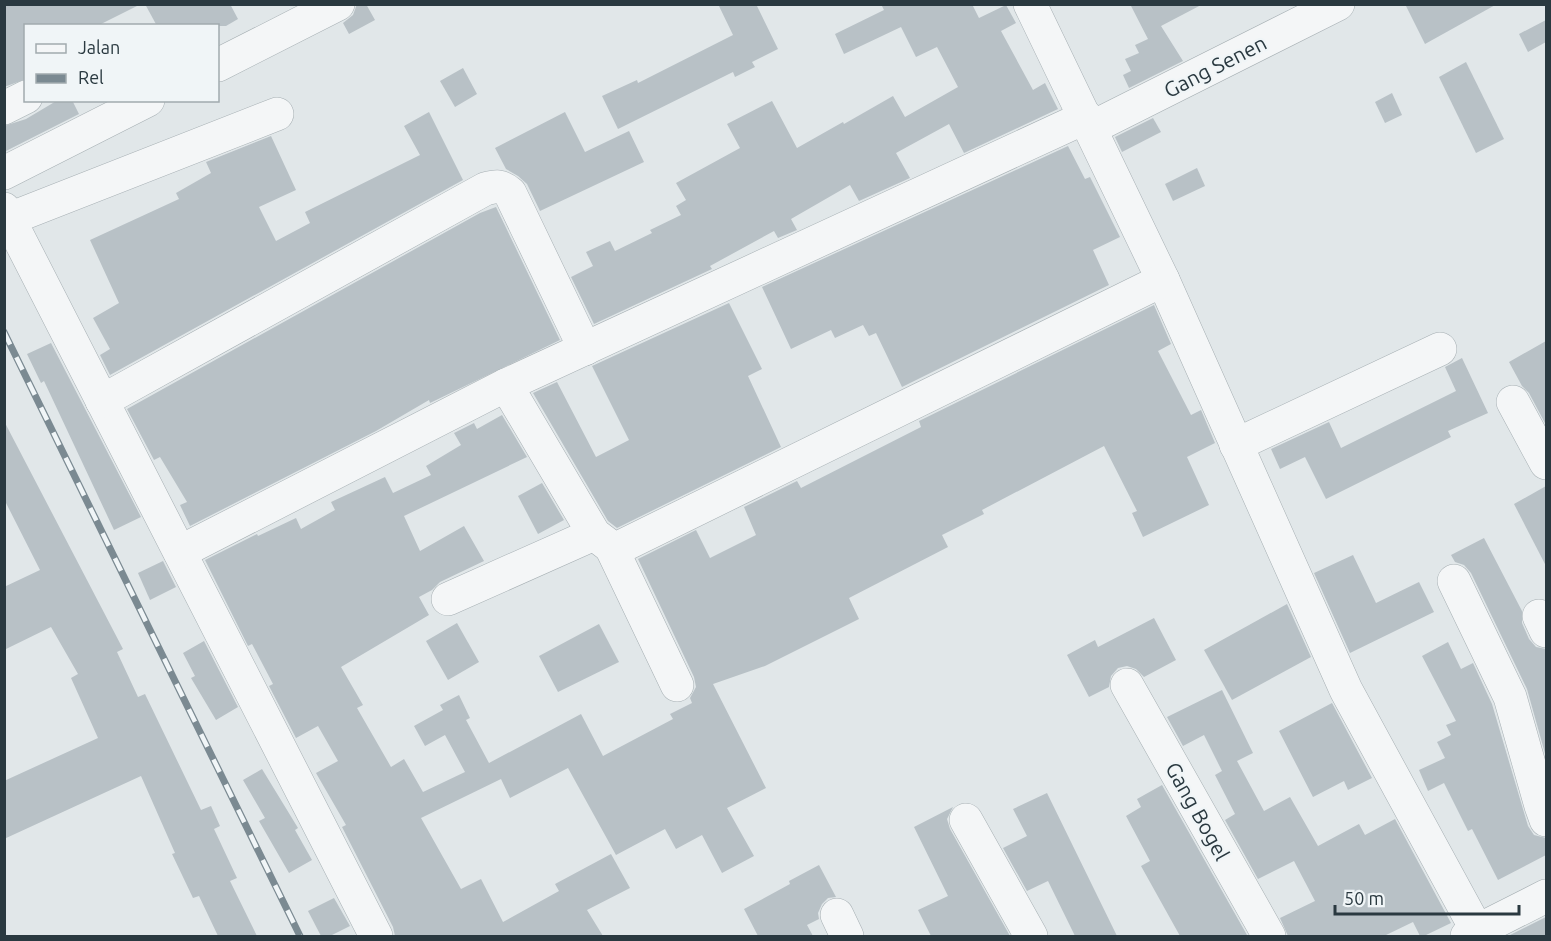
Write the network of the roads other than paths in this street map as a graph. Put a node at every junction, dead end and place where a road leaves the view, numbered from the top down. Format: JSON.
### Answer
{"nodes":[{"id":1,"x":338,"y":4,"type":"edge"},
{"id":2,"x":1030,"y":4,"type":"edge"},
{"id":3,"x":1338,"y":4,"type":"edge"},
{"id":4,"x":219,"y":64,"type":"edge"},
{"id":5,"x":24,"y":98,"type":"edge"},
{"id":6,"x":144,"y":102,"type":"edge"},
{"id":7,"x":4,"y":108,"type":"edge"},
{"id":8,"x":277,"y":114,"type":"dead end"},
{"id":9,"x":1089,"y":122,"type":"junction"},
{"id":10,"x":4,"y":173,"type":"edge"},
{"id":11,"x":7,"y":214,"type":"edge"},
{"id":12,"x":1163,"y":280,"type":"junction"},
{"id":13,"x":585,"y":349,"type":"junction"},
{"id":14,"x":1440,"y":350,"type":"dead end"},
{"id":15,"x":506,"y":385,"type":"junction"},
{"id":16,"x":102,"y":401,"type":"junction"},
{"id":17,"x":1513,"y":402,"type":"dead end"},
{"id":18,"x":1236,"y":445,"type":"junction"},
{"id":19,"x":1546,"y":463,"type":"edge"},
{"id":20,"x":603,"y":541,"type":"junction"},
{"id":21,"x":180,"y":552,"type":"junction"},
{"id":22,"x":1454,"y":581,"type":"dead end"},
{"id":23,"x":448,"y":599,"type":"dead end"},
{"id":24,"x":677,"y":685,"type":"dead end"},
{"id":25,"x":1127,"y":685,"type":"dead end"},
{"id":26,"x":966,"y":820,"type":"dead end"},
{"id":27,"x":1546,"y":820,"type":"edge"},
{"id":28,"x":1546,"y":896,"type":"edge"},
{"id":29,"x":1475,"y":935,"type":"edge"},
{"id":30,"x":376,"y":936,"type":"edge"},
{"id":31,"x":1031,"y":936,"type":"edge"},
{"id":32,"x":1269,"y":936,"type":"edge"}],
"edges":[{"from":1,"to":4,"type":"street"},
{"from":2,"to":9,"type":"street"},
{"from":3,"to":9,"type":"street","name":"Gang Senen"},
{"from":5,"to":7,"type":"street"},
{"from":6,"to":10,"type":"street"},
{"from":8,"to":11,"type":"street"},
{"from":9,"to":12,"type":"street"},
{"from":9,"to":13,"type":"street","name":"Gang Senen"},
{"from":11,"to":16,"type":"street"},
{"from":12,"to":18,"type":"street"},
{"from":12,"to":20,"type":"street"},
{"from":13,"to":15,"type":"street","name":"Gang Senen"},
{"from":13,"to":16,"type":"street"},
{"from":14,"to":18,"type":"street"},
{"from":15,"to":20,"type":"street"},
{"from":15,"to":21,"type":"street","name":"Gang Senen"},
{"from":16,"to":21,"type":"street"},
{"from":17,"to":19,"type":"street"},
{"from":18,"to":29,"type":"street"},
{"from":20,"to":23,"type":"street"},
{"from":20,"to":24,"type":"street"},
{"from":21,"to":30,"type":"street"},
{"from":22,"to":27,"type":"street"},
{"from":25,"to":32,"type":"street","name":"Gang Bogel"},
{"from":26,"to":31,"type":"street"},
{"from":28,"to":29,"type":"street"}]}
